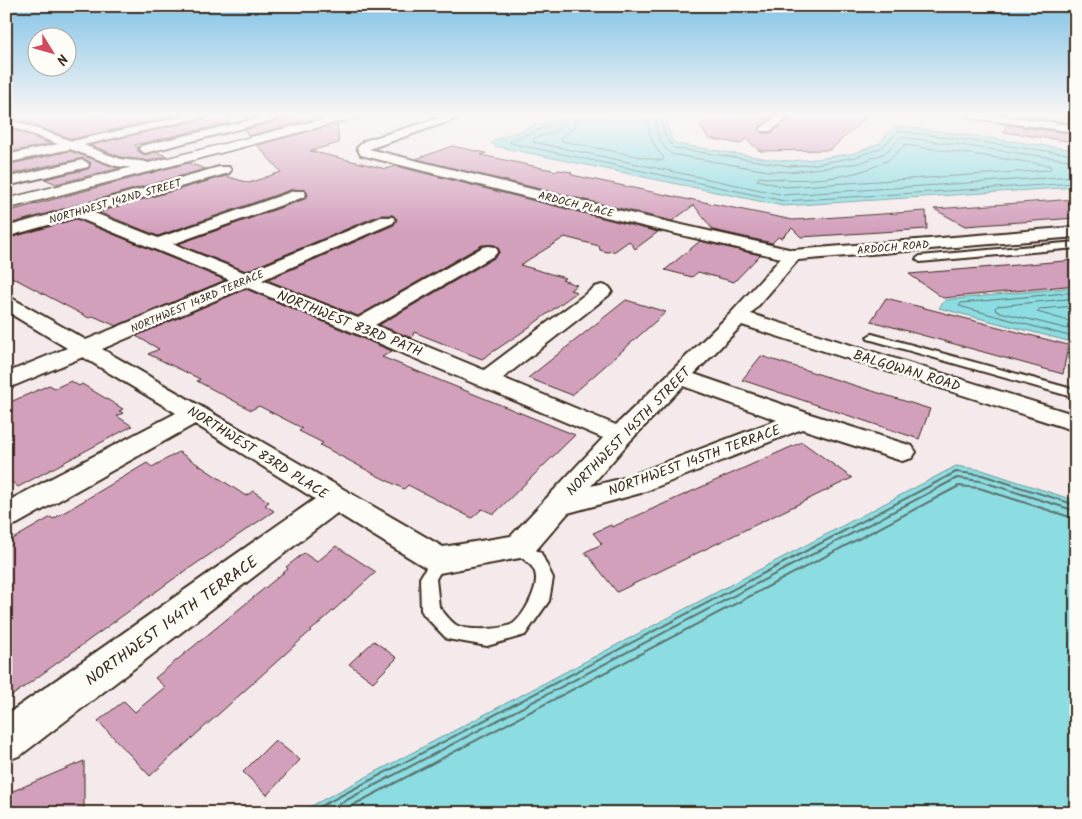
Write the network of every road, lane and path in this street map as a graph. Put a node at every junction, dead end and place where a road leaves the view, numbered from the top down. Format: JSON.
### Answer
{"nodes":[{"id":1,"x":33,"y":153,"type":"edge"},
{"id":2,"x":94,"y":153,"type":"edge"},
{"id":3,"x":121,"y":153,"type":"edge"},
{"id":4,"x":190,"y":153,"type":"edge"},
{"id":5,"x":196,"y":153,"type":"edge"},
{"id":6,"x":371,"y":153,"type":"edge"},
{"id":7,"x":6,"y":159,"type":"edge"},
{"id":8,"x":83,"y":164,"type":"dead end"},
{"id":9,"x":142,"y":166,"type":"junction"},
{"id":10,"x":224,"y":170,"type":"dead end"},
{"id":11,"x":6,"y":182,"type":"edge"},
{"id":12,"x":299,"y":194,"type":"dead end"},
{"id":13,"x":6,"y":196,"type":"edge"},
{"id":14,"x":6,"y":204,"type":"edge"},
{"id":15,"x":78,"y":212,"type":"junction"},
{"id":16,"x":387,"y":220,"type":"dead end"},
{"id":17,"x":6,"y":232,"type":"edge"},
{"id":18,"x":1071,"y":235,"type":"edge"},
{"id":19,"x":1025,"y":236,"type":"junction"},
{"id":20,"x":158,"y":244,"type":"junction"},
{"id":21,"x":1076,"y":245,"type":"edge"},
{"id":22,"x":1046,"y":248,"type":"junction"},
{"id":23,"x":489,"y":251,"type":"dead end"},
{"id":24,"x":793,"y":255,"type":"junction"},
{"id":25,"x":920,"y":259,"type":"dead end"},
{"id":26,"x":246,"y":280,"type":"junction"},
{"id":27,"x":602,"y":291,"type":"dead end"},
{"id":28,"x":6,"y":303,"type":"edge"},
{"id":29,"x":738,"y":317,"type":"junction"},
{"id":30,"x":359,"y":326,"type":"junction"},
{"id":31,"x":872,"y":337,"type":"dead end"},
{"id":32,"x":85,"y":349,"type":"junction"},
{"id":33,"x":679,"y":377,"type":"junction"},
{"id":34,"x":486,"y":379,"type":"junction"},
{"id":35,"x":6,"y":382,"type":"edge"},
{"id":36,"x":1076,"y":394,"type":"edge"},
{"id":37,"x":195,"y":413,"type":"junction"},
{"id":38,"x":801,"y":420,"type":"junction"},
{"id":39,"x":1076,"y":423,"type":"edge"},
{"id":40,"x":620,"y":436,"type":"junction"},
{"id":41,"x":902,"y":452,"type":"dead end"},
{"id":42,"x":335,"y":499,"type":"junction"},
{"id":43,"x":558,"y":505,"type":"junction"},
{"id":44,"x":6,"y":516,"type":"edge"},
{"id":45,"x":520,"y":547,"type":"junction"},
{"id":46,"x":439,"y":560,"type":"junction"},
{"id":47,"x":6,"y":740,"type":"edge"}],
"edges":[{"from":1,"to":7,"type":"street"},
{"from":2,"to":9,"type":"street"},
{"from":3,"to":9,"type":"street"},
{"from":4,"to":9,"type":"street"},
{"from":5,"to":9,"type":"street"},
{"from":6,"to":24,"type":"street","name":"ARDOCH PLACE"},
{"from":8,"to":11,"type":"street"},
{"from":9,"to":13,"type":"street"},
{"from":9,"to":14,"type":"street"},
{"from":10,"to":15,"type":"street","name":"NORTHWEST 142ND STREET"},
{"from":12,"to":20,"type":"street"},
{"from":15,"to":17,"type":"street","name":"NORTHWEST 142ND STREET"},
{"from":15,"to":20,"type":"street","name":"NORTHWEST 83RD PATH"},
{"from":16,"to":26,"type":"street","name":"NORTHWEST 143RD TERRACE"},
{"from":18,"to":19,"type":"street","name":"ARDOCH ROAD"},
{"from":19,"to":22,"type":"lane"},
{"from":19,"to":24,"type":"street","name":"ARDOCH ROAD"},
{"from":20,"to":26,"type":"street","name":"NORTHWEST 83RD PATH"},
{"from":21,"to":22,"type":"lane"},
{"from":22,"to":25,"type":"lane"},
{"from":23,"to":30,"type":"street"},
{"from":24,"to":29,"type":"street"},
{"from":26,"to":30,"type":"street","name":"NORTHWEST 83RD PATH"},
{"from":26,"to":32,"type":"street","name":"NORTHWEST 143RD TERRACE"},
{"from":27,"to":34,"type":"street"},
{"from":28,"to":32,"type":"street","name":"NORTHWEST 83RD PLACE"},
{"from":29,"to":33,"type":"street","name":"NORTHWEST 145TH STREET"},
{"from":29,"to":39,"type":"street","name":"BALGOWAN ROAD"},
{"from":30,"to":34,"type":"street","name":"NORTHWEST 83RD PATH"},
{"from":31,"to":36,"type":"lane"},
{"from":32,"to":35,"type":"street","name":"NORTHWEST 143RD TERRACE"},
{"from":32,"to":37,"type":"street","name":"NORTHWEST 83RD PLACE"},
{"from":33,"to":38,"type":"street"},
{"from":33,"to":40,"type":"street","name":"NORTHWEST 145TH STREET"},
{"from":34,"to":40,"type":"street","name":"NORTHWEST 83RD PATH"},
{"from":37,"to":42,"type":"street","name":"NORTHWEST 83RD PLACE"},
{"from":37,"to":44,"type":"street"},
{"from":38,"to":41,"type":"street"},
{"from":38,"to":43,"type":"street","name":"NORTHWEST 145TH TERRACE"},
{"from":40,"to":43,"type":"street","name":"NORTHWEST 145TH STREET"},
{"from":42,"to":46,"type":"street","name":"NORTHWEST 83RD PLACE"},
{"from":42,"to":47,"type":"street","name":"NORTHWEST 144TH TERRACE"},
{"from":43,"to":45,"type":"street","name":"NORTHWEST 145TH STREET"},
{"from":45,"to":46,"type":"street"},
{"from":45,"to":46,"type":"lane"}]}
